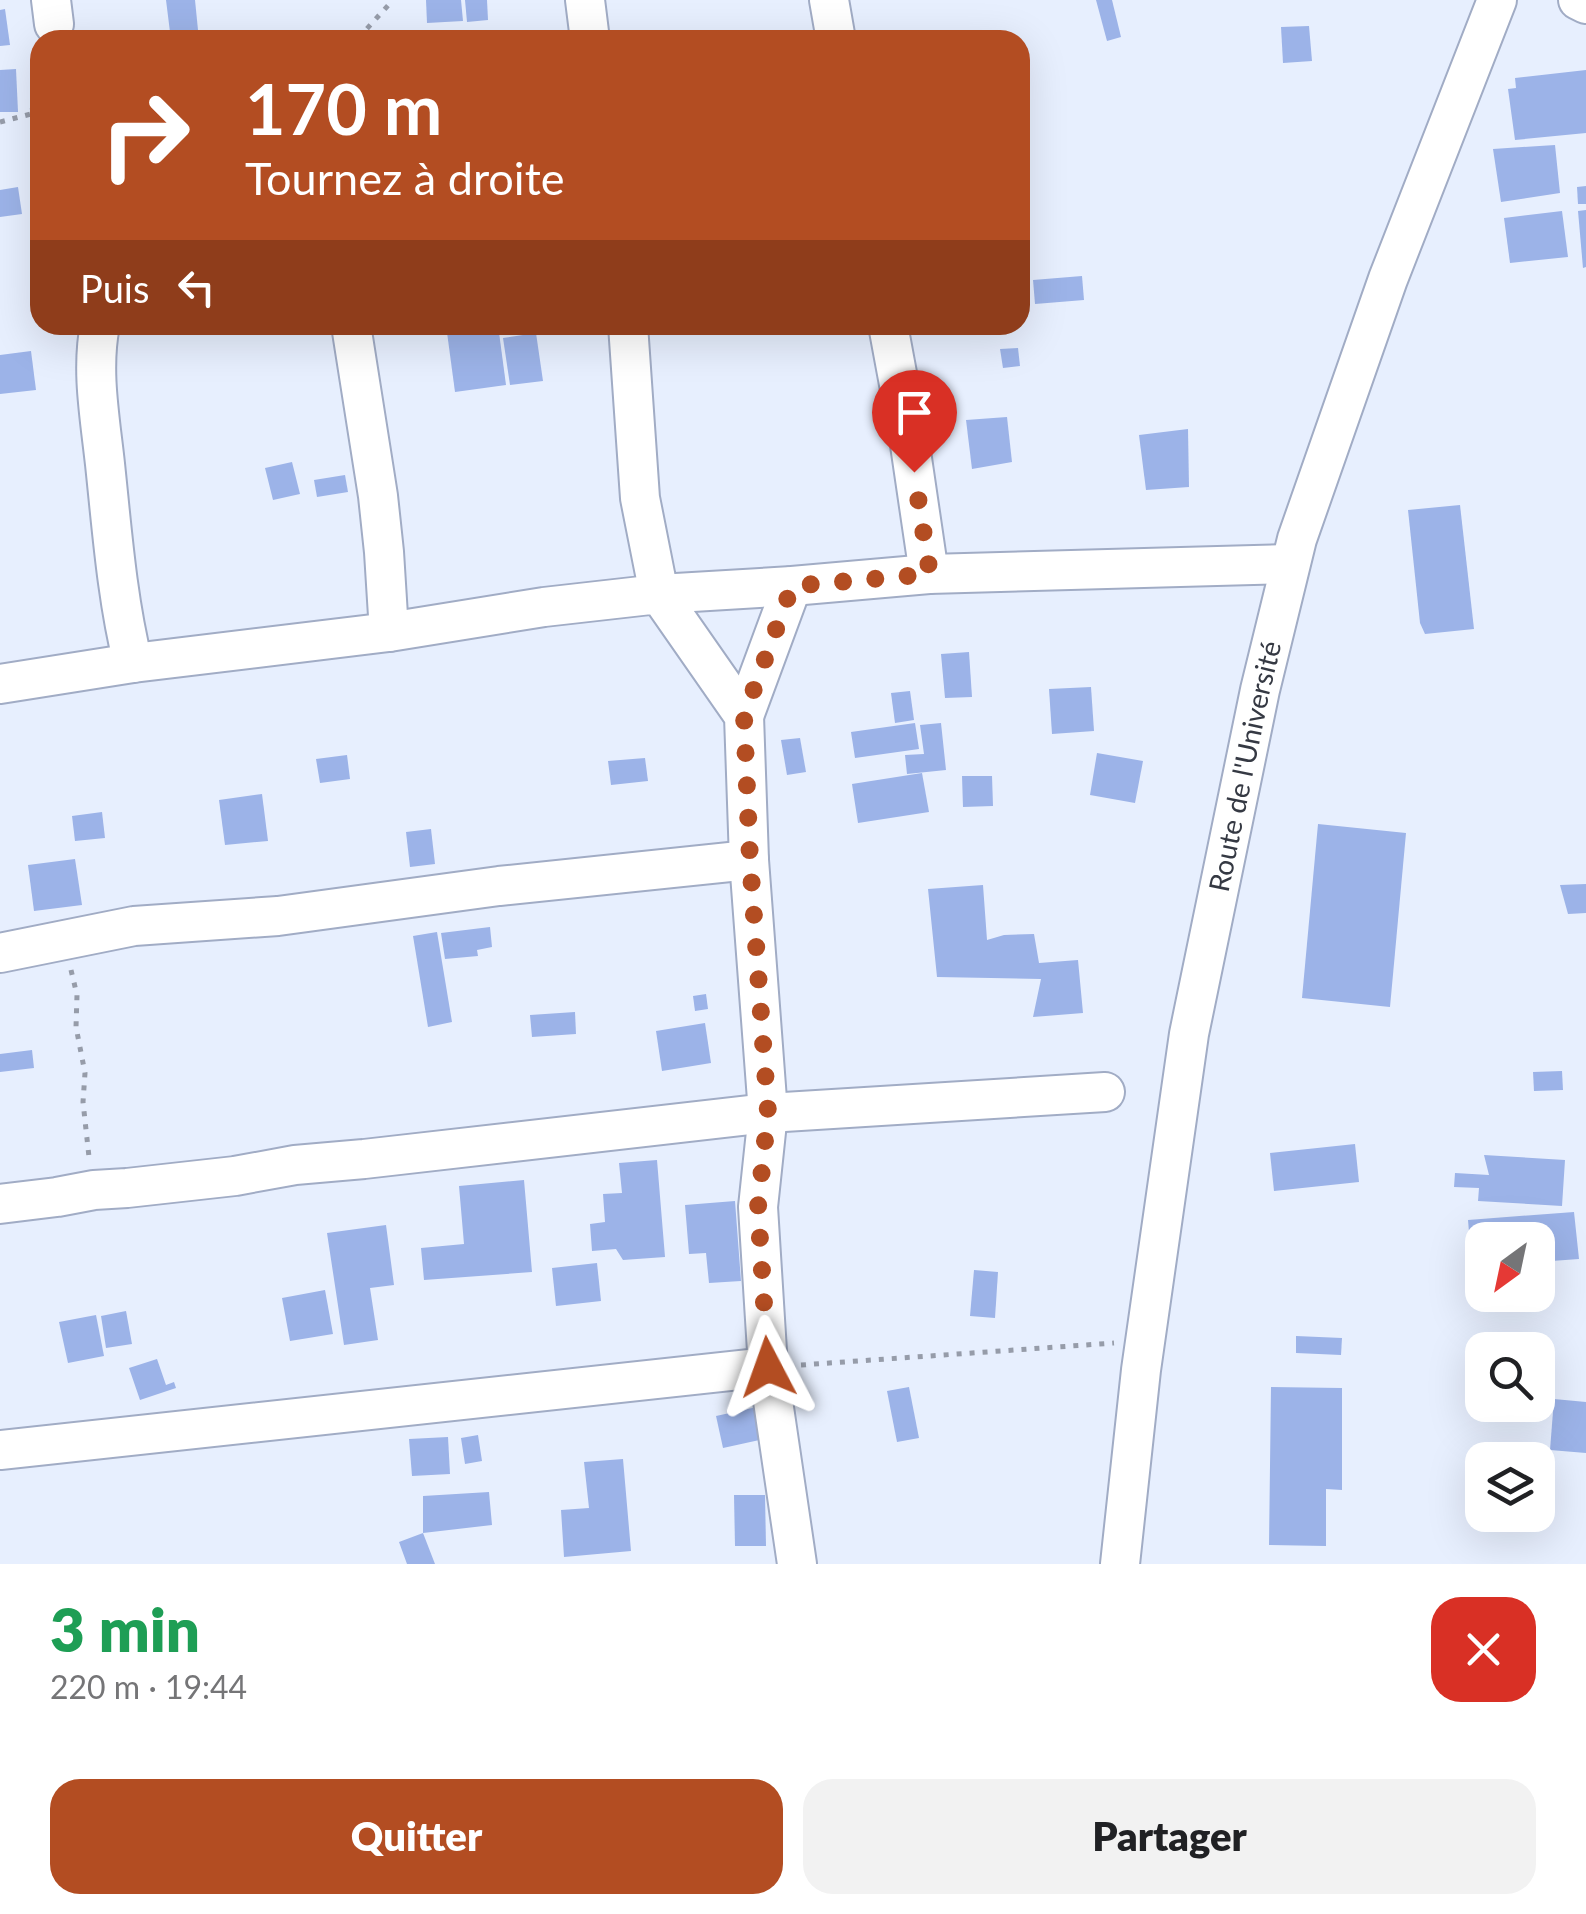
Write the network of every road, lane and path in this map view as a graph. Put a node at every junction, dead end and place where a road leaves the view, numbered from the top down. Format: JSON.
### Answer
{"nodes":[{"id":1,"x":393,"y":0,"type":"edge"},
{"id":2,"x":585,"y":0,"type":"edge"},
{"id":3,"x":829,"y":0,"type":"edge"},
{"id":4,"x":1496,"y":0,"type":"edge"},
{"id":5,"x":1578,"y":0,"type":"edge"},
{"id":6,"x":1586,"y":4,"type":"edge"},
{"id":7,"x":366,"y":30,"type":"edge"},
{"id":8,"x":589,"y":30,"type":"edge"},
{"id":9,"x":834,"y":30,"type":"edge"},
{"id":10,"x":30,"y":114,"type":"edge"},
{"id":11,"x":0,"y":122,"type":"edge"},
{"id":12,"x":98,"y":335,"type":"edge"},
{"id":13,"x":353,"y":335,"type":"edge"},
{"id":14,"x":629,"y":335,"type":"edge"},
{"id":15,"x":890,"y":335,"type":"edge"},
{"id":16,"x":1290,"y":564,"type":"junction"},
{"id":17,"x":930,"y":574,"type":"junction"},
{"id":18,"x":792,"y":586,"type":"junction"},
{"id":19,"x":659,"y":594,"type":"junction"},
{"id":20,"x":389,"y":632,"type":"junction"},
{"id":21,"x":134,"y":663,"type":"junction"},
{"id":22,"x":0,"y":684,"type":"edge"},
{"id":23,"x":744,"y":716,"type":"junction"},
{"id":24,"x":750,"y":860,"type":"junction"},
{"id":25,"x":63,"y":939,"type":"junction"},
{"id":26,"x":0,"y":952,"type":"edge"},
{"id":27,"x":1105,"y":1092,"type":"dead end"},
{"id":28,"x":768,"y":1112,"type":"junction"},
{"id":29,"x":94,"y":1190,"type":"junction"},
{"id":30,"x":0,"y":1204,"type":"edge"},
{"id":31,"x":1145,"y":1340,"type":"junction"},
{"id":32,"x":768,"y":1367,"type":"junction"},
{"id":33,"x":0,"y":1450,"type":"edge"},
{"id":34,"x":798,"y":1564,"type":"edge"},
{"id":35,"x":1120,"y":1564,"type":"edge"}],
"edges":[{"from":1,"to":7,"type":"path"},
{"from":2,"to":8,"type":"street"},
{"from":3,"to":9,"type":"street"},
{"from":4,"to":16,"type":"street","name":"Route de l'Université"},
{"from":5,"to":6,"type":"street"},
{"from":10,"to":11,"type":"path"},
{"from":12,"to":21,"type":"street"},
{"from":13,"to":20,"type":"street"},
{"from":14,"to":19,"type":"street"},
{"from":15,"to":17,"type":"street"},
{"from":16,"to":17,"type":"street"},
{"from":16,"to":31,"type":"street","name":"Route de l'Université"},
{"from":17,"to":18,"type":"street"},
{"from":18,"to":19,"type":"street"},
{"from":18,"to":23,"type":"street"},
{"from":19,"to":20,"type":"street"},
{"from":19,"to":23,"type":"street"},
{"from":20,"to":21,"type":"street"},
{"from":21,"to":22,"type":"street"},
{"from":23,"to":24,"type":"street"},
{"from":24,"to":25,"type":"street"},
{"from":24,"to":28,"type":"street"},
{"from":25,"to":26,"type":"street"},
{"from":25,"to":29,"type":"path"},
{"from":27,"to":28,"type":"street"},
{"from":28,"to":29,"type":"street"},
{"from":28,"to":32,"type":"street"},
{"from":29,"to":30,"type":"street"},
{"from":31,"to":32,"type":"path"},
{"from":31,"to":35,"type":"street","name":"Route de l'Université"},
{"from":32,"to":33,"type":"street"},
{"from":32,"to":34,"type":"street"}]}
